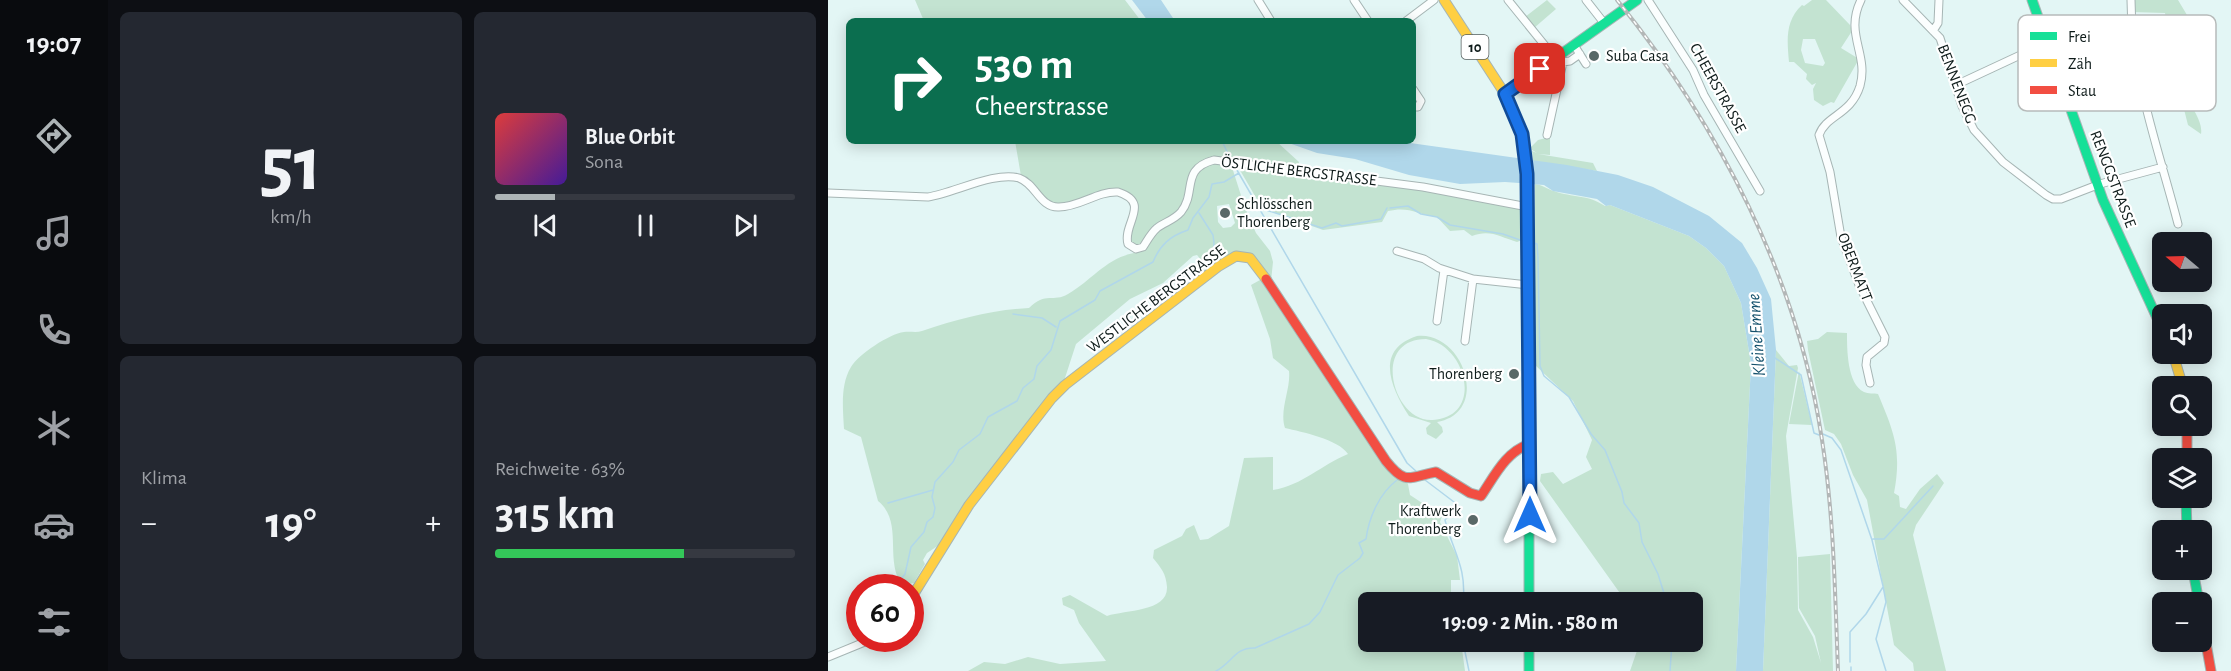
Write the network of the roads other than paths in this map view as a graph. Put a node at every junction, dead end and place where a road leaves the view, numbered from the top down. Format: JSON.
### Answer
{"nodes":[{"id":1,"x":1258,"y":0,"type":"edge"},
{"id":2,"x":1354,"y":0,"type":"edge"},
{"id":3,"x":1434,"y":0,"type":"edge"},
{"id":4,"x":1444,"y":0,"type":"edge"},
{"id":5,"x":1508,"y":0,"type":"edge"},
{"id":6,"x":1586,"y":0,"type":"edge"},
{"id":7,"x":1637,"y":0,"type":"edge"},
{"id":8,"x":1648,"y":0,"type":"edge"},
{"id":9,"x":1861,"y":0,"type":"edge"},
{"id":10,"x":1904,"y":0,"type":"edge"},
{"id":11,"x":1939,"y":0,"type":"edge"},
{"id":12,"x":2032,"y":0,"type":"edge"},
{"id":13,"x":2037,"y":15,"type":"edge"},
{"id":14,"x":1269,"y":18,"type":"edge"},
{"id":15,"x":1366,"y":18,"type":"edge"},
{"id":16,"x":1410,"y":18,"type":"edge"},
{"id":17,"x":1604,"y":23,"type":"junction"},
{"id":18,"x":1933,"y":31,"type":"junction"},
{"id":19,"x":1574,"y":45,"type":"junction"},
{"id":20,"x":1580,"y":54,"type":"junction"},
{"id":21,"x":2018,"y":56,"type":"edge"},
{"id":22,"x":1555,"y":58,"type":"junction"},
{"id":23,"x":1586,"y":64,"type":"dead end"},
{"id":24,"x":1956,"y":85,"type":"junction"},
{"id":25,"x":1416,"y":94,"type":"edge"},
{"id":26,"x":1505,"y":94,"type":"junction"},
{"id":27,"x":1416,"y":107,"type":"edge"},
{"id":28,"x":2071,"y":111,"type":"edge"},
{"id":29,"x":2148,"y":111,"type":"edge"},
{"id":30,"x":1547,"y":135,"type":"dead end"},
{"id":31,"x":2163,"y":167,"type":"junction"},
{"id":32,"x":2098,"y":184,"type":"junction"},
{"id":33,"x":1760,"y":191,"type":"dead end"},
{"id":34,"x":828,"y":192,"type":"edge"},
{"id":35,"x":1528,"y":207,"type":"junction"},
{"id":36,"x":2178,"y":224,"type":"dead end"},
{"id":37,"x":1397,"y":251,"type":"dead end"},
{"id":38,"x":1444,"y":270,"type":"junction"},
{"id":39,"x":1473,"y":279,"type":"junction"},
{"id":40,"x":1529,"y":285,"type":"junction"},
{"id":41,"x":2152,"y":307,"type":"edge"},
{"id":42,"x":1437,"y":321,"type":"dead end"},
{"id":43,"x":1466,"y":341,"type":"dead end"},
{"id":44,"x":1870,"y":383,"type":"dead end"},
{"id":45,"x":1530,"y":444,"type":"junction"},
{"id":46,"x":924,"y":577,"type":"edge"},
{"id":47,"x":1529,"y":592,"type":"edge"},
{"id":48,"x":846,"y":650,"type":"edge"},
{"id":49,"x":1529,"y":652,"type":"edge"},
{"id":50,"x":2208,"y":652,"type":"edge"},
{"id":51,"x":828,"y":657,"type":"edge"},
{"id":52,"x":1529,"y":671,"type":"edge"},
{"id":53,"x":2211,"y":671,"type":"edge"}],
"edges":[{"from":1,"to":14,"type":"street"},
{"from":2,"to":15,"type":"street"},
{"from":3,"to":16,"type":"street"},
{"from":4,"to":26,"type":"main road","number":"10"},
{"from":5,"to":22,"type":"street"},
{"from":6,"to":17,"type":"street"},
{"from":7,"to":17,"type":"main road"},
{"from":8,"to":33,"type":"street","name":"CHEERSTRASSE"},
{"from":9,"to":44,"type":"street","name":"OBERMATT"},
{"from":10,"to":18,"type":"street","name":"BENNENEGG"},
{"from":11,"to":18,"type":"street","name":"BENNENEGG"},
{"from":12,"to":13,"type":"main road","name":"RENGGSTRASSE"},
{"from":17,"to":19,"type":"main road"},
{"from":18,"to":24,"type":"street","name":"BENNENEGG"},
{"from":19,"to":20,"type":"street"},
{"from":19,"to":22,"type":"main road"},
{"from":20,"to":23,"type":"street"},
{"from":20,"to":30,"type":"street"},
{"from":21,"to":24,"type":"street"},
{"from":22,"to":26,"type":"main road"},
{"from":24,"to":32,"type":"street","name":"BENNENEGG"},
{"from":25,"to":27,"type":"street"},
{"from":26,"to":35,"type":"main road","number":"10"},
{"from":28,"to":32,"type":"main road","name":"RENGGSTRASSE"},
{"from":29,"to":31,"type":"street"},
{"from":31,"to":32,"type":"street","name":"BENNENEGG"},
{"from":31,"to":36,"type":"street"},
{"from":32,"to":41,"type":"main road","name":"RENGGSTRASSE"},
{"from":34,"to":35,"type":"street","name":"ÖSTLICHE BERGSTRASSE"},
{"from":35,"to":40,"type":"main road","number":"10"},
{"from":37,"to":38,"type":"street"},
{"from":38,"to":39,"type":"street"},
{"from":38,"to":42,"type":"street"},
{"from":39,"to":40,"type":"street"},
{"from":39,"to":43,"type":"street"},
{"from":40,"to":45,"type":"main road","number":"10"},
{"from":45,"to":46,"type":"main road","name":"WESTLICHE BERGSTRASSE"},
{"from":45,"to":47,"type":"main road","number":"10"},
{"from":48,"to":51,"type":"street"},
{"from":49,"to":52,"type":"main road"},
{"from":50,"to":53,"type":"main road"}]}
